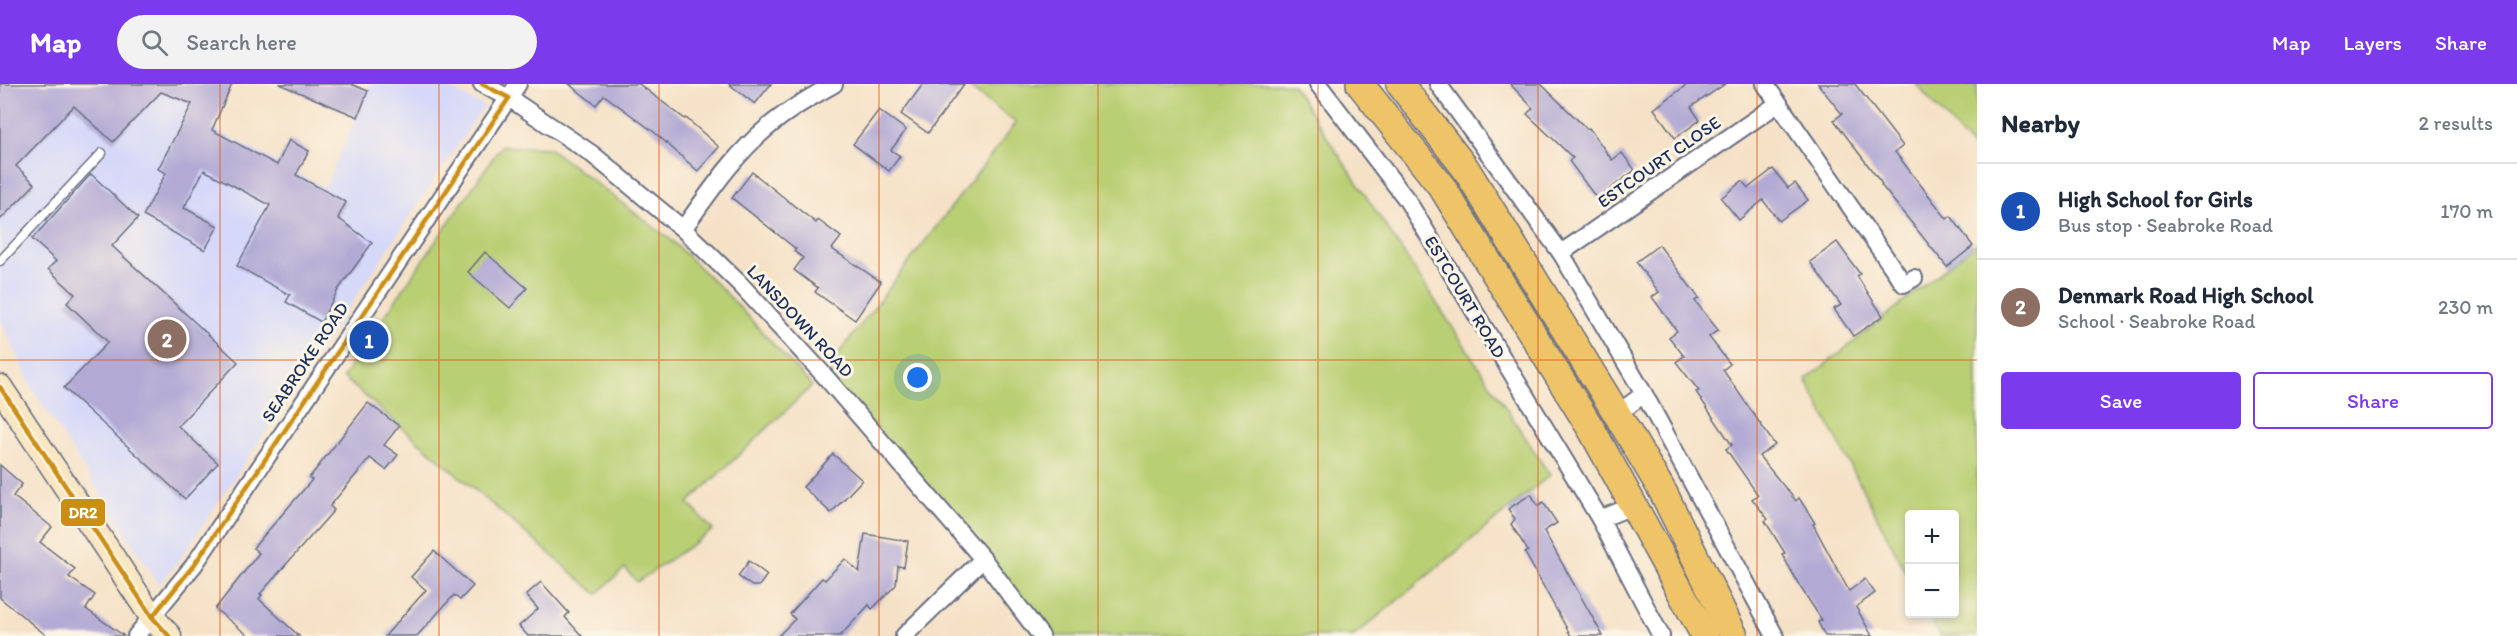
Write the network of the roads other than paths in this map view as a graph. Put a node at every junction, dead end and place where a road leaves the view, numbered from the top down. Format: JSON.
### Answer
{"nodes":[{"id":1,"x":482,"y":84,"type":"edge"},
{"id":2,"x":834,"y":84,"type":"edge"},
{"id":3,"x":1318,"y":84,"type":"edge"},
{"id":4,"x":1360,"y":84,"type":"edge"},
{"id":5,"x":1400,"y":84,"type":"edge"},
{"id":6,"x":1438,"y":84,"type":"edge"},
{"id":7,"x":1765,"y":84,"type":"edge"},
{"id":8,"x":513,"y":91,"type":"edge"},
{"id":9,"x":1779,"y":103,"type":"junction"},
{"id":10,"x":102,"y":153,"type":"dead end"},
{"id":11,"x":1493,"y":157,"type":"junction"},
{"id":12,"x":1466,"y":169,"type":"junction"},
{"id":13,"x":682,"y":228,"type":"junction"},
{"id":14,"x":1561,"y":253,"type":"junction"},
{"id":15,"x":0,"y":261,"type":"edge"},
{"id":16,"x":1905,"y":284,"type":"dead end"},
{"id":17,"x":0,"y":387,"type":"edge"},
{"id":18,"x":1644,"y":394,"type":"junction"},
{"id":19,"x":1617,"y":414,"type":"junction"},
{"id":20,"x":1635,"y":505,"type":"junction"},
{"id":21,"x":1600,"y":519,"type":"junction"},
{"id":22,"x":983,"y":559,"type":"junction"},
{"id":23,"x":152,"y":617,"type":"junction"},
{"id":24,"x":136,"y":636,"type":"edge"},
{"id":25,"x":169,"y":636,"type":"edge"},
{"id":26,"x":904,"y":636,"type":"edge"},
{"id":27,"x":1041,"y":636,"type":"edge"},
{"id":28,"x":1661,"y":636,"type":"edge"},
{"id":29,"x":1705,"y":636,"type":"edge"},
{"id":30,"x":1734,"y":636,"type":"edge"},
{"id":31,"x":1775,"y":636,"type":"edge"}],
"edges":[{"from":1,"to":8,"type":"street","name":"LANSDOWN ROAD"},
{"from":2,"to":13,"type":"street"},
{"from":3,"to":21,"type":"street","name":"ESTCOURT ROAD"},
{"from":4,"to":20,"type":"main road","name":"ESTCOURT ROAD"},
{"from":5,"to":12,"type":"main road"},
{"from":6,"to":11,"type":"street"},
{"from":7,"to":9,"type":"street"},
{"from":8,"to":13,"type":"street","name":"LANSDOWN ROAD"},
{"from":8,"to":23,"type":"street","name":"SEABROKE ROAD"},
{"from":9,"to":14,"type":"street","name":"ESTCOURT CLOSE"},
{"from":9,"to":16,"type":"street"},
{"from":10,"to":15,"type":"lane"},
{"from":11,"to":12,"type":"street"},
{"from":11,"to":14,"type":"street"},
{"from":12,"to":19,"type":"main road"},
{"from":13,"to":22,"type":"street","name":"LANSDOWN ROAD"},
{"from":14,"to":18,"type":"street"},
{"from":17,"to":23,"type":"street"},
{"from":18,"to":19,"type":"street"},
{"from":18,"to":31,"type":"street"},
{"from":19,"to":30,"type":"main road"},
{"from":20,"to":21,"type":"street"},
{"from":20,"to":29,"type":"main road","name":"ESTCOURT ROAD"},
{"from":21,"to":28,"type":"street","name":"ESTCOURT ROAD"},
{"from":22,"to":26,"type":"street"},
{"from":22,"to":27,"type":"street","name":"LANSDOWN ROAD"},
{"from":23,"to":24,"type":"street","name":"SEABROKE ROAD"},
{"from":23,"to":25,"type":"street"}]}
